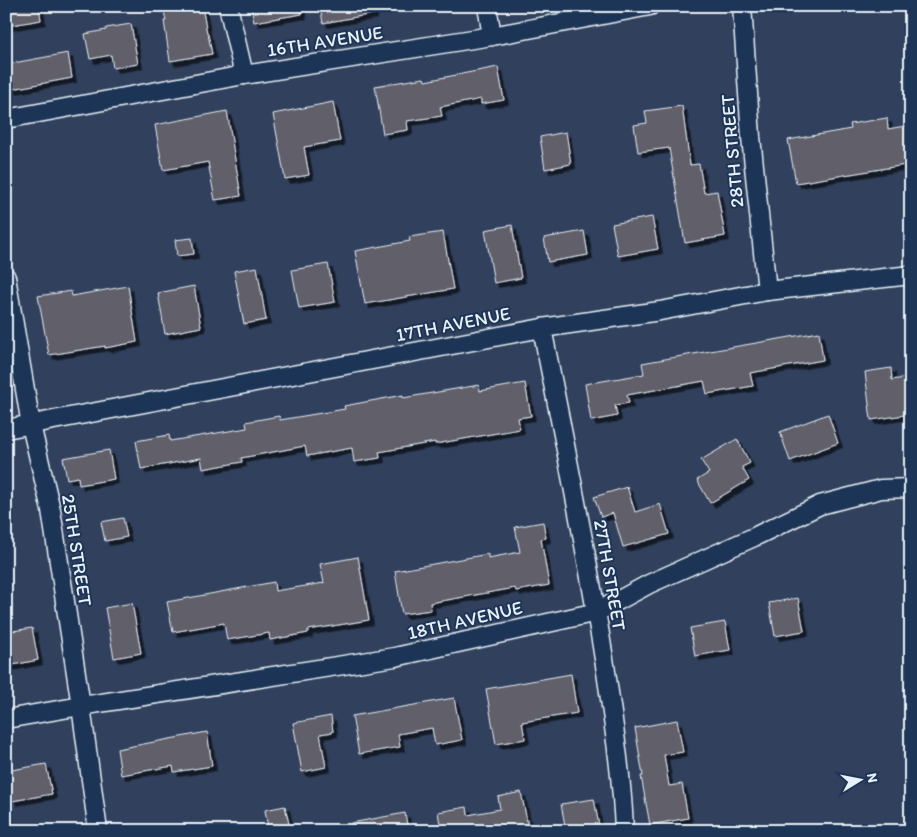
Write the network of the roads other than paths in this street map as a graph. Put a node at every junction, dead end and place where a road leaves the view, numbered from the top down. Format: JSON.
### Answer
{"nodes":[{"id":1,"x":228,"y":6,"type":"edge"},
{"id":2,"x":487,"y":6,"type":"edge"},
{"id":3,"x":650,"y":6,"type":"edge"},
{"id":4,"x":742,"y":6,"type":"edge"},
{"id":5,"x":492,"y":36,"type":"junction"},
{"id":6,"x":244,"y":75,"type":"junction"},
{"id":7,"x":6,"y":119,"type":"edge"},
{"id":8,"x":911,"y":275,"type":"edge"},
{"id":9,"x":6,"y":277,"type":"edge"},
{"id":10,"x":767,"y":291,"type":"junction"},
{"id":11,"x":542,"y":328,"type":"junction"},
{"id":12,"x":32,"y":425,"type":"junction"},
{"id":13,"x":6,"y":429,"type":"edge"},
{"id":14,"x":911,"y":488,"type":"edge"},
{"id":15,"x":597,"y":612,"type":"junction"},
{"id":16,"x":81,"y":706,"type":"junction"},
{"id":17,"x":6,"y":719,"type":"edge"},
{"id":18,"x":98,"y":831,"type":"edge"},
{"id":19,"x":624,"y":831,"type":"edge"}],
"edges":[{"from":1,"to":6,"type":"street"},
{"from":2,"to":5,"type":"street"},
{"from":3,"to":5,"type":"street","name":"16TH AVENUE"},
{"from":4,"to":10,"type":"street","name":"28TH STREET"},
{"from":5,"to":6,"type":"street","name":"16TH AVENUE"},
{"from":6,"to":7,"type":"street","name":"16TH AVENUE"},
{"from":8,"to":10,"type":"street","name":"17TH AVENUE"},
{"from":9,"to":12,"type":"street","name":"25TH STREET"},
{"from":10,"to":11,"type":"street","name":"17TH AVENUE"},
{"from":11,"to":12,"type":"street","name":"17TH AVENUE"},
{"from":11,"to":15,"type":"street","name":"27TH STREET"},
{"from":12,"to":13,"type":"street","name":"17TH AVENUE"},
{"from":12,"to":16,"type":"street","name":"25TH STREET"},
{"from":14,"to":15,"type":"street","name":"18TH AVENUE"},
{"from":15,"to":16,"type":"street","name":"18TH AVENUE"},
{"from":15,"to":19,"type":"street","name":"27TH STREET"},
{"from":16,"to":17,"type":"street","name":"18TH AVENUE"},
{"from":16,"to":18,"type":"street","name":"25TH STREET"}]}
